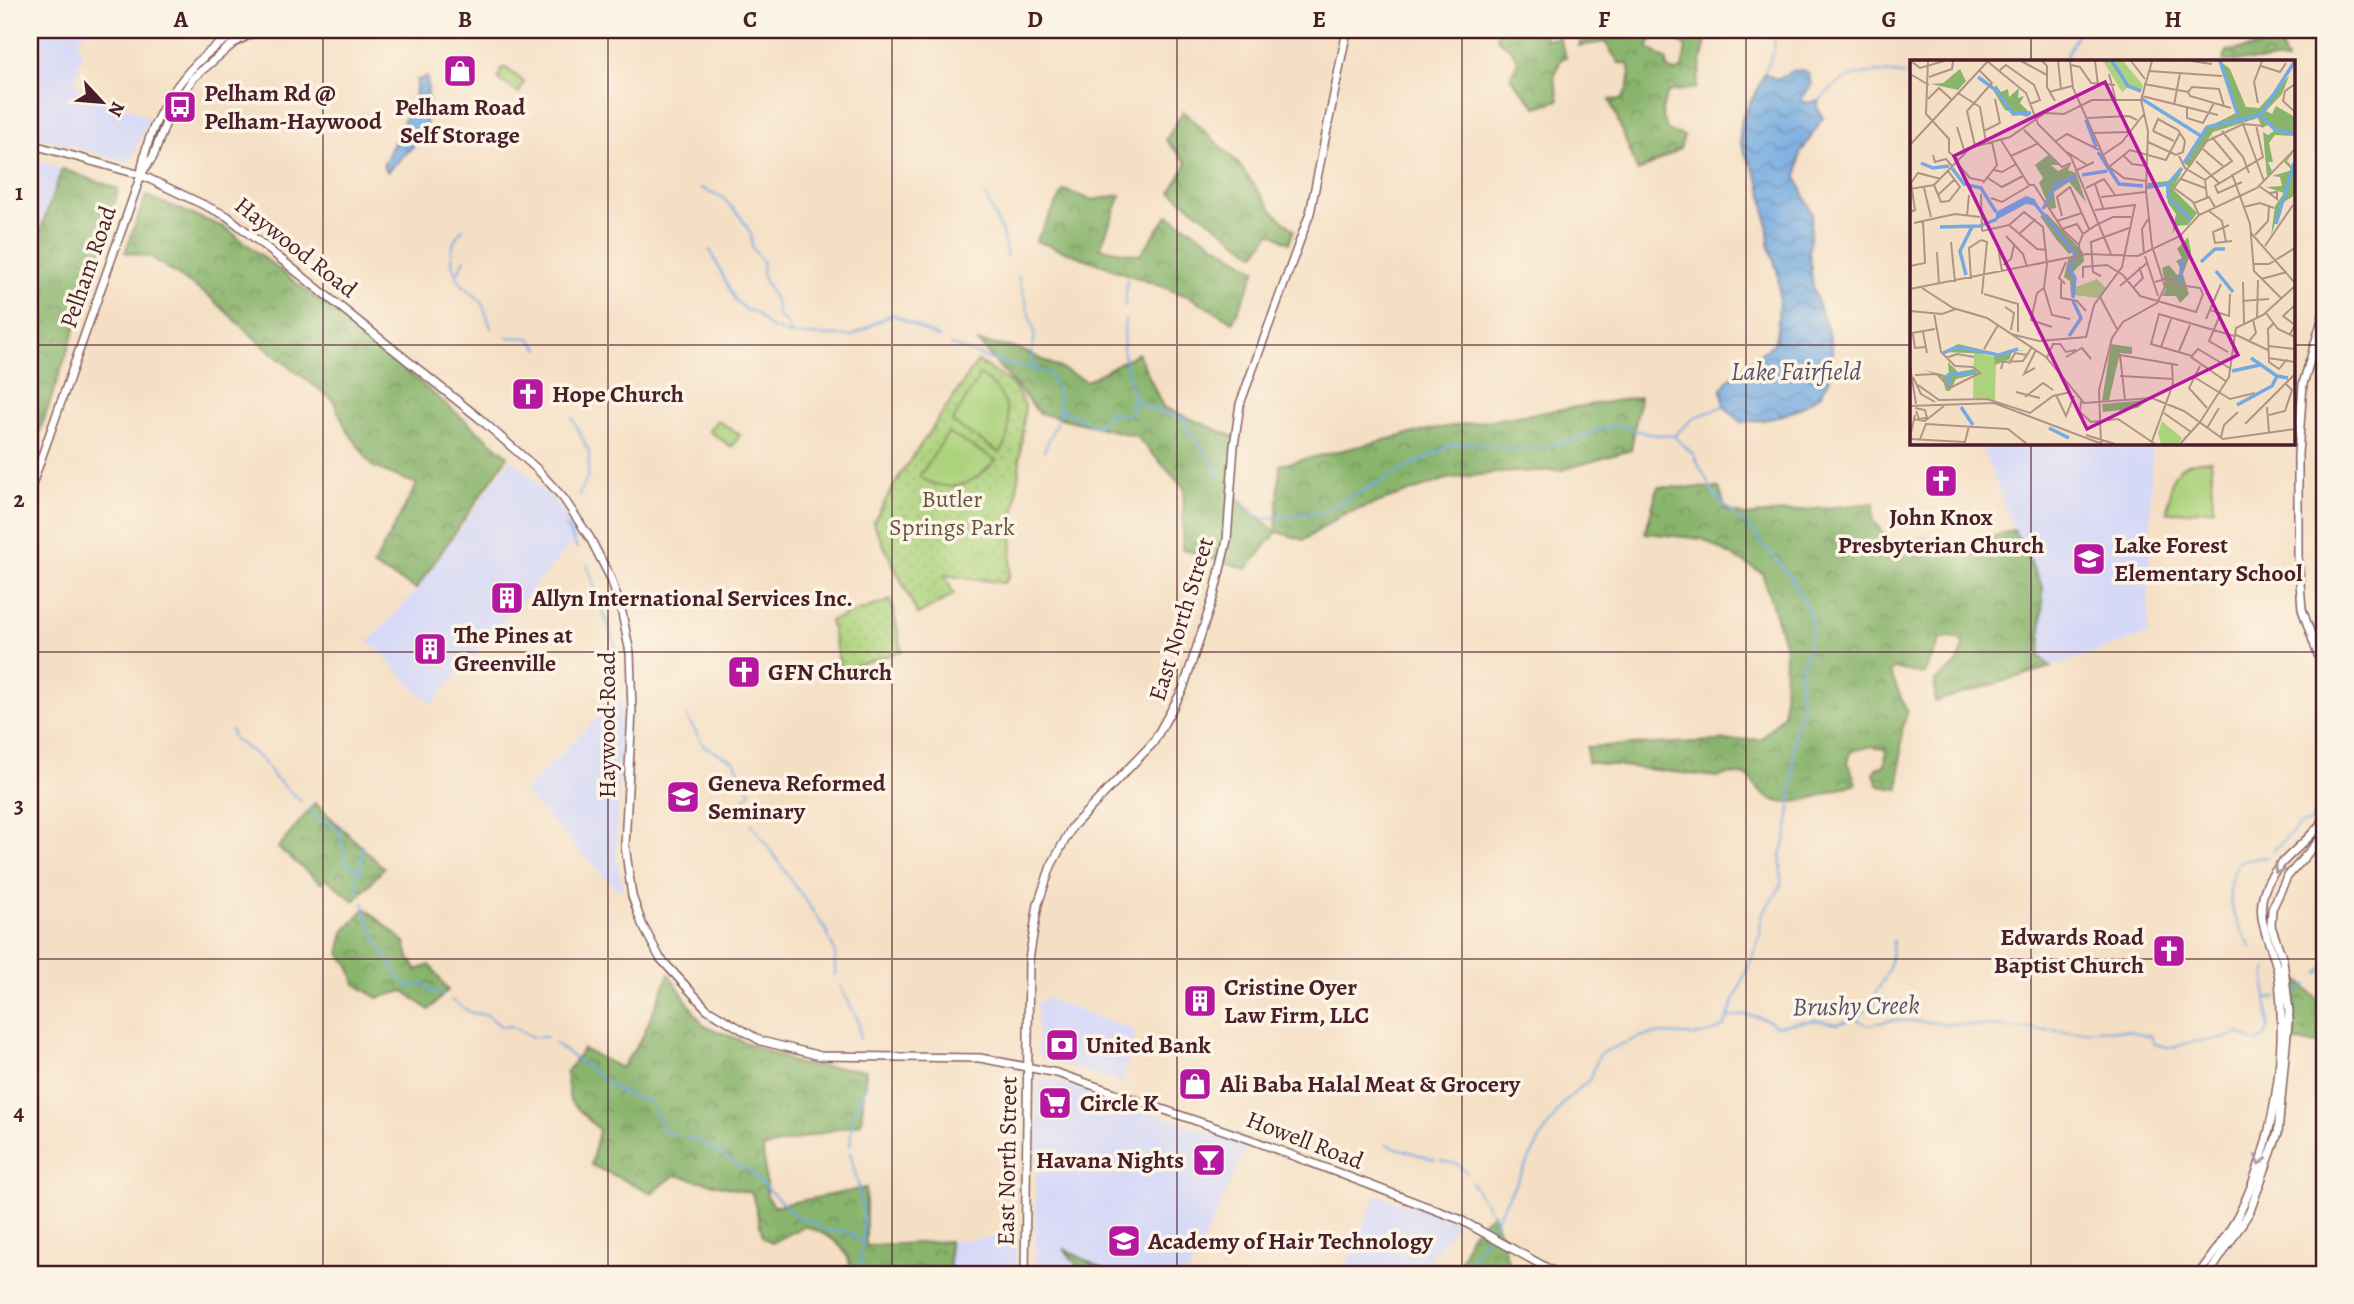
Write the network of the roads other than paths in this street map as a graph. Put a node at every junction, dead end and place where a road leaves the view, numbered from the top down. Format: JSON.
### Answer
{"nodes":[{"id":1,"x":243,"y":30,"type":"edge"},
{"id":2,"x":258,"y":30,"type":"edge"},
{"id":3,"x":1347,"y":30,"type":"edge"},
{"id":4,"x":2320,"y":30,"type":"edge"},
{"id":5,"x":2324,"y":41,"type":"edge"},
{"id":6,"x":30,"y":144,"type":"edge"},
{"id":7,"x":141,"y":175,"type":"junction"},
{"id":8,"x":2324,"y":313,"type":"edge"},
{"id":9,"x":30,"y":490,"type":"edge"},
{"id":10,"x":2324,"y":673,"type":"edge"},
{"id":11,"x":2324,"y":819,"type":"edge"},
{"id":12,"x":2324,"y":835,"type":"edge"},
{"id":13,"x":1028,"y":1066,"type":"junction"},
{"id":14,"x":2269,"y":1131,"type":"junction"},
{"id":15,"x":2277,"y":1133,"type":"junction"},
{"id":16,"x":2226,"y":1235,"type":"junction"},
{"id":17,"x":2233,"y":1240,"type":"junction"},
{"id":18,"x":30,"y":1268,"type":"edge"},
{"id":19,"x":41,"y":1274,"type":"edge"},
{"id":20,"x":1025,"y":1274,"type":"edge"},
{"id":21,"x":1559,"y":1274,"type":"edge"},
{"id":22,"x":2199,"y":1274,"type":"edge"},
{"id":23,"x":2209,"y":1274,"type":"edge"}],
"edges":[{"from":1,"to":7,"type":"main road","name":"Pelham Road"},
{"from":2,"to":7,"type":"main road","name":"Pelham Road"},
{"from":3,"to":13,"type":"main road","name":"East North Street"},
{"from":4,"to":5,"type":"main road"},
{"from":6,"to":7,"type":"main road","name":"Haywood Road"},
{"from":7,"to":9,"type":"main road","name":"Pelham Road"},
{"from":7,"to":13,"type":"main road","name":"Haywood Road"},
{"from":8,"to":10,"type":"main road"},
{"from":11,"to":14,"type":"main road","one_way":true},
{"from":12,"to":15,"type":"main road"},
{"from":13,"to":20,"type":"main road","name":"East North Street"},
{"from":13,"to":21,"type":"main road","name":"Howell Road"},
{"from":14,"to":15,"type":"main road"},
{"from":14,"to":16,"type":"main road","one_way":true},
{"from":15,"to":17,"type":"main road"},
{"from":16,"to":17,"type":"main road"},
{"from":16,"to":22,"type":"main road"},
{"from":17,"to":23,"type":"main road"},
{"from":18,"to":19,"type":"main road"}]}
